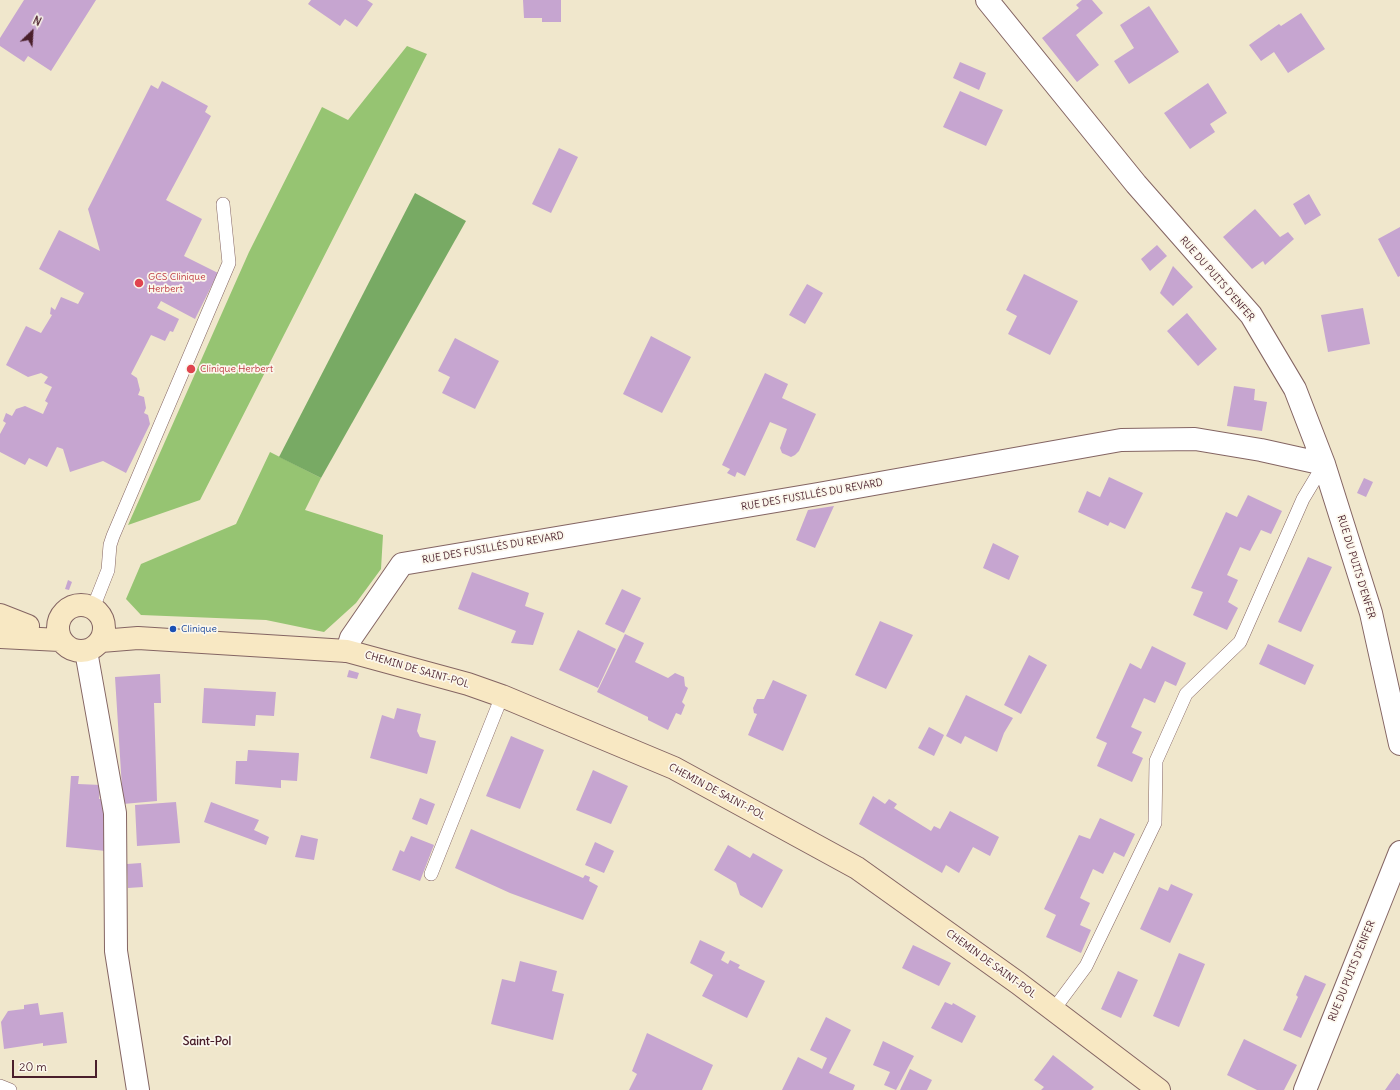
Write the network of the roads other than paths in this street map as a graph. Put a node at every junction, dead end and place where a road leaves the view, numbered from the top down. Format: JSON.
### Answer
{"nodes":[{"id":1,"x":987,"y":0,"type":"edge"},
{"id":2,"x":223,"y":204,"type":"dead end"},
{"id":3,"x":1324,"y":464,"type":"junction"},
{"id":4,"x":0,"y":615,"type":"edge"},
{"id":5,"x":98,"y":631,"type":"junction"},
{"id":6,"x":0,"y":632,"type":"edge"},
{"id":7,"x":29,"y":632,"type":"junction"},
{"id":8,"x":59,"y":632,"type":"junction"},
{"id":9,"x":0,"y":637,"type":"edge"},
{"id":10,"x":347,"y":651,"type":"junction"},
{"id":11,"x":502,"y":696,"type":"junction"},
{"id":12,"x":1400,"y":744,"type":"edge"},
{"id":13,"x":1400,"y":852,"type":"edge"},
{"id":14,"x":431,"y":874,"type":"dead end"},
{"id":15,"x":1054,"y":1009,"type":"junction"},
{"id":16,"x":0,"y":1086,"type":"edge"},
{"id":17,"x":10,"y":1090,"type":"edge"},
{"id":18,"x":138,"y":1090,"type":"edge"},
{"id":19,"x":1159,"y":1090,"type":"edge"},
{"id":20,"x":1305,"y":1090,"type":"edge"}],
"edges":[{"from":1,"to":3,"type":"street","name":"RUE DU PUITS D'ENFER"},
{"from":2,"to":5,"type":"lane"},
{"from":3,"to":10,"type":"street","name":"RUE DES FUSILLÉS DU REVARD"},
{"from":3,"to":12,"type":"street","name":"RUE DU PUITS D'ENFER"},
{"from":3,"to":15,"type":"lane"},
{"from":4,"to":7,"type":"main road"},
{"from":5,"to":8,"type":"main road"},
{"from":5,"to":8,"type":"main road"},
{"from":5,"to":10,"type":"main road","name":"CHEMIN DE SAINT-POL"},
{"from":5,"to":18,"type":"street"},
{"from":6,"to":7,"type":"main road"},
{"from":7,"to":8,"type":"main road"},
{"from":7,"to":9,"type":"main road"},
{"from":10,"to":11,"type":"main road","name":"CHEMIN DE SAINT-POL"},
{"from":11,"to":14,"type":"lane"},
{"from":11,"to":15,"type":"main road","name":"CHEMIN DE SAINT-POL"},
{"from":13,"to":20,"type":"street","name":"RUE DU PUITS D'ENFER"},
{"from":15,"to":19,"type":"main road","name":"CHEMIN DE SAINT-POL"},
{"from":16,"to":17,"type":"lane"}]}
